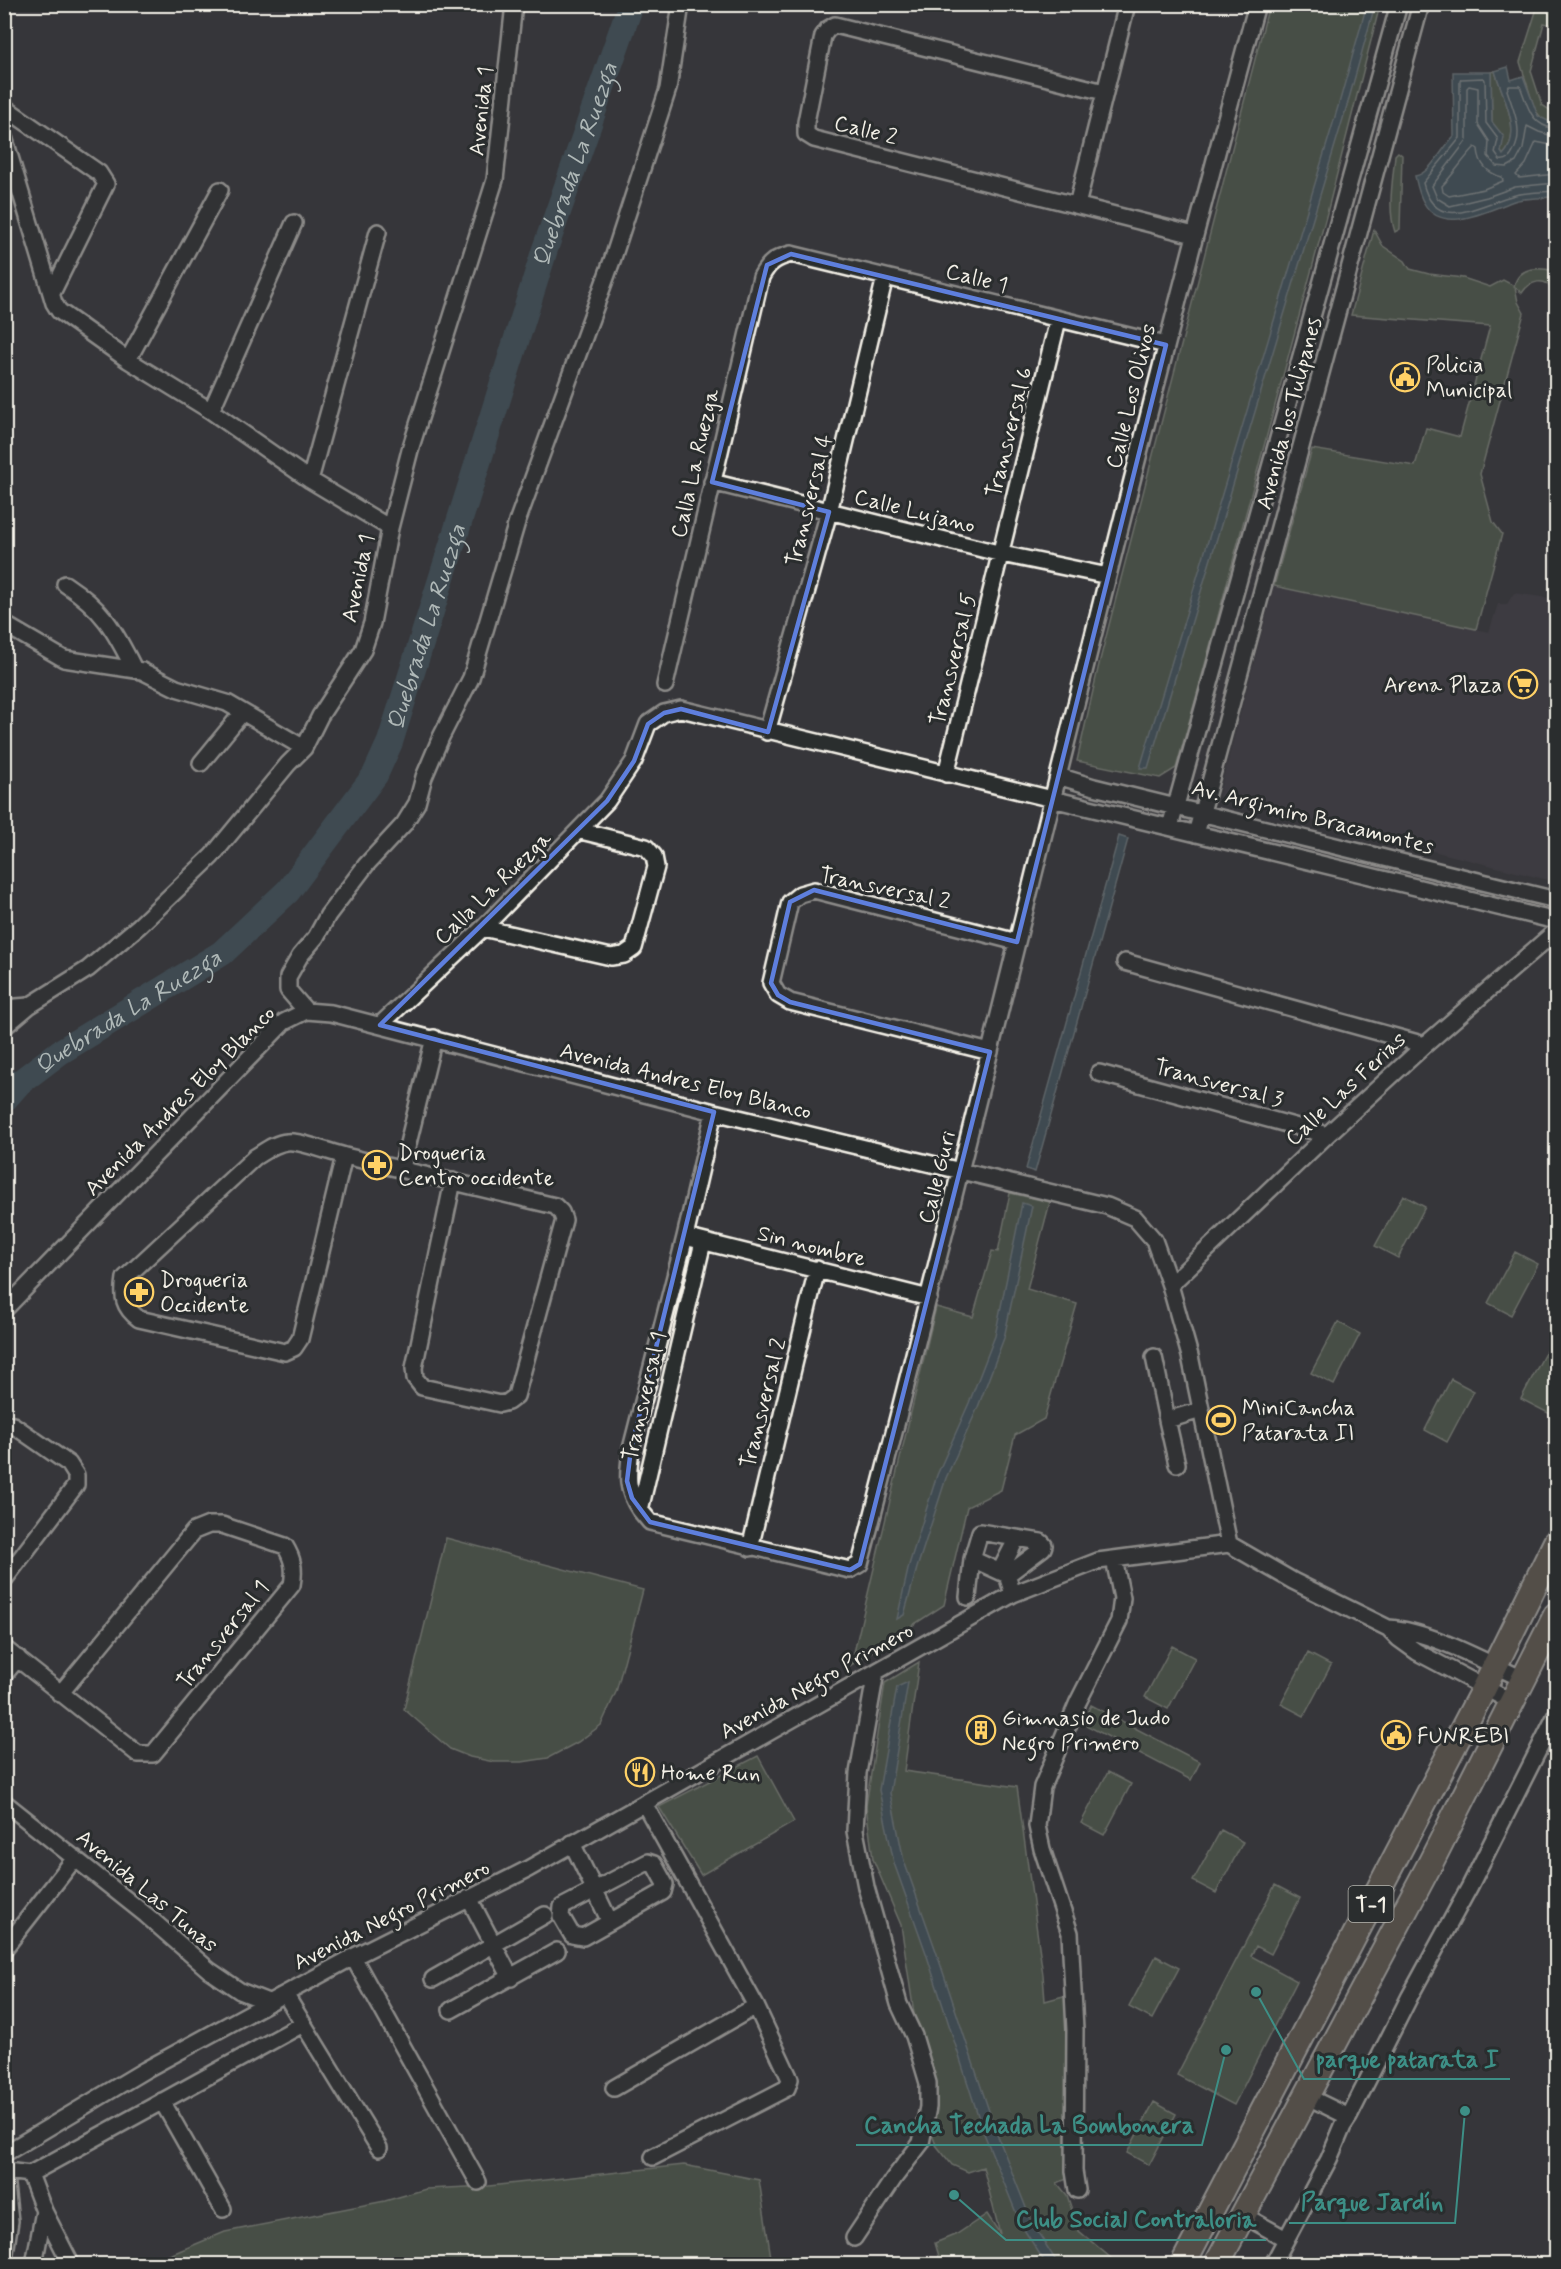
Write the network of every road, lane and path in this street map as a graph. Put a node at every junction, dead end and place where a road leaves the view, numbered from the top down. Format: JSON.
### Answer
{"nodes":[{"id":1,"x":514,"y":4,"type":"edge"},
{"id":2,"x":681,"y":4,"type":"edge"},
{"id":3,"x":1127,"y":4,"type":"edge"},
{"id":4,"x":1257,"y":4,"type":"edge"},
{"id":5,"x":1399,"y":4,"type":"edge"},
{"id":6,"x":1421,"y":4,"type":"edge"},
{"id":7,"x":1104,"y":92,"type":"junction"},
{"id":8,"x":4,"y":107,"type":"edge"},
{"id":9,"x":4,"y":137,"type":"edge"},
{"id":10,"x":220,"y":190,"type":"dead end"},
{"id":11,"x":1077,"y":205,"type":"junction"},
{"id":12,"x":294,"y":224,"type":"dead end"},
{"id":13,"x":378,"y":232,"type":"dead end"},
{"id":14,"x":1194,"y":235,"type":"junction"},
{"id":15,"x":777,"y":258,"type":"joint"},
{"id":16,"x":885,"y":277,"type":"junction"},
{"id":17,"x":52,"y":293,"type":"junction"},
{"id":18,"x":1058,"y":320,"type":"junction"},
{"id":19,"x":1307,"y":339,"type":"junction"},
{"id":20,"x":1166,"y":345,"type":"junction"},
{"id":21,"x":1330,"y":346,"type":"junction"},
{"id":22,"x":128,"y":360,"type":"junction"},
{"id":23,"x":211,"y":411,"type":"junction"},
{"id":24,"x":310,"y":480,"type":"junction"},
{"id":25,"x":712,"y":482,"type":"junction"},
{"id":26,"x":830,"y":512,"type":"junction"},
{"id":27,"x":390,"y":528,"type":"junction"},
{"id":28,"x":1002,"y":554,"type":"junction"},
{"id":29,"x":1108,"y":576,"type":"junction"},
{"id":30,"x":65,"y":584,"type":"dead end"},
{"id":31,"x":4,"y":624,"type":"edge"},
{"id":32,"x":134,"y":669,"type":"junction"},
{"id":33,"x":665,"y":685,"type":"dead end"},
{"id":34,"x":243,"y":712,"type":"junction"},
{"id":35,"x":767,"y":732,"type":"junction"},
{"id":36,"x":304,"y":748,"type":"junction"},
{"id":37,"x":201,"y":763,"type":"dead end"},
{"id":38,"x":946,"y":774,"type":"junction"},
{"id":39,"x":1058,"y":776,"type":"junction"},
{"id":40,"x":1053,"y":799,"type":"junction"},
{"id":41,"x":1176,"y":807,"type":"junction"},
{"id":42,"x":1202,"y":813,"type":"junction"},
{"id":43,"x":1170,"y":827,"type":"junction"},
{"id":44,"x":581,"y":831,"type":"junction"},
{"id":45,"x":1196,"y":834,"type":"junction"},
{"id":46,"x":1557,"y":900,"type":"edge"},
{"id":47,"x":1557,"y":921,"type":"edge"},
{"id":48,"x":483,"y":928,"type":"junction"},
{"id":49,"x":1557,"y":930,"type":"edge"},
{"id":50,"x":1017,"y":942,"type":"junction"},
{"id":51,"x":1125,"y":962,"type":"dead end"},
{"id":52,"x":29,"y":1006,"type":"junction"},
{"id":53,"x":4,"y":1008,"type":"edge"},
{"id":54,"x":306,"y":1011,"type":"junction"},
{"id":55,"x":380,"y":1025,"type":"junction"},
{"id":56,"x":4,"y":1027,"type":"edge"},
{"id":57,"x":434,"y":1038,"type":"junction"},
{"id":58,"x":1425,"y":1045,"type":"junction"},
{"id":59,"x":990,"y":1052,"type":"junction"},
{"id":60,"x":1099,"y":1073,"type":"dead end"},
{"id":61,"x":714,"y":1112,"type":"junction"},
{"id":62,"x":1327,"y":1135,"type":"junction"},
{"id":63,"x":344,"y":1156,"type":"junction"},
{"id":64,"x":402,"y":1168,"type":"junction"},
{"id":65,"x":961,"y":1170,"type":"junction"},
{"id":66,"x":453,"y":1181,"type":"junction"},
{"id":67,"x":685,"y":1237,"type":"junction"},
{"id":68,"x":703,"y":1242,"type":"junction"},
{"id":69,"x":817,"y":1269,"type":"junction"},
{"id":70,"x":1170,"y":1285,"type":"junction"},
{"id":71,"x":929,"y":1298,"type":"junction"},
{"id":72,"x":4,"y":1310,"type":"edge"},
{"id":73,"x":1154,"y":1357,"type":"dead end"},
{"id":74,"x":1201,"y":1410,"type":"junction"},
{"id":75,"x":1167,"y":1420,"type":"junction"},
{"id":76,"x":4,"y":1423,"type":"edge"},
{"id":77,"x":1177,"y":1464,"type":"dead end"},
{"id":78,"x":640,"y":1510,"type":"junction"},
{"id":79,"x":1017,"y":1538,"type":"junction"},
{"id":80,"x":1557,"y":1542,"type":"edge"},
{"id":81,"x":1229,"y":1544,"type":"junction"},
{"id":82,"x":750,"y":1548,"type":"junction"},
{"id":83,"x":972,"y":1559,"type":"junction"},
{"id":84,"x":1114,"y":1559,"type":"junction"},
{"id":85,"x":1004,"y":1573,"type":"junction"},
{"id":86,"x":4,"y":1580,"type":"edge"},
{"id":87,"x":1013,"y":1594,"type":"junction"},
{"id":88,"x":968,"y":1597,"type":"dead end"},
{"id":89,"x":1557,"y":1615,"type":"edge"},
{"id":90,"x":1388,"y":1628,"type":"junction"},
{"id":91,"x":4,"y":1648,"type":"edge"},
{"id":92,"x":18,"y":1658,"type":"junction"},
{"id":93,"x":876,"y":1672,"type":"junction"},
{"id":94,"x":4,"y":1675,"type":"edge"},
{"id":95,"x":1490,"y":1677,"type":"junction"},
{"id":96,"x":1525,"y":1680,"type":"junction"},
{"id":97,"x":60,"y":1694,"type":"junction"},
{"id":98,"x":1514,"y":1702,"type":"junction"},
{"id":99,"x":1557,"y":1715,"type":"edge"},
{"id":100,"x":4,"y":1802,"type":"edge"},
{"id":101,"x":644,"y":1803,"type":"junction"},
{"id":102,"x":572,"y":1843,"type":"junction"},
{"id":103,"x":75,"y":1858,"type":"junction"},
{"id":104,"x":595,"y":1890,"type":"junction"},
{"id":105,"x":469,"y":1898,"type":"junction"},
{"id":106,"x":545,"y":1914,"type":"dead end"},
{"id":107,"x":610,"y":1922,"type":"junction"},
{"id":108,"x":493,"y":1944,"type":"junction"},
{"id":109,"x":4,"y":1949,"type":"edge"},
{"id":110,"x":557,"y":1951,"type":"dead end"},
{"id":111,"x":353,"y":1957,"type":"junction"},
{"id":112,"x":511,"y":1978,"type":"junction"},
{"id":113,"x":433,"y":1979,"type":"dead end"},
{"id":114,"x":285,"y":1994,"type":"junction"},
{"id":115,"x":268,"y":2002,"type":"junction"},
{"id":116,"x":756,"y":2006,"type":"junction"},
{"id":117,"x":451,"y":2010,"type":"dead end"},
{"id":118,"x":303,"y":2024,"type":"junction"},
{"id":119,"x":614,"y":2088,"type":"dead end"},
{"id":120,"x":1306,"y":2096,"type":"junction"},
{"id":121,"x":162,"y":2101,"type":"junction"},
{"id":122,"x":1349,"y":2117,"type":"junction"},
{"id":123,"x":379,"y":2148,"type":"dead end"},
{"id":124,"x":4,"y":2154,"type":"edge"},
{"id":125,"x":653,"y":2157,"type":"dead end"},
{"id":126,"x":30,"y":2174,"type":"junction"},
{"id":127,"x":6,"y":2179,"type":"edge"},
{"id":128,"x":478,"y":2182,"type":"dead end"},
{"id":129,"x":1077,"y":2190,"type":"dead end"},
{"id":130,"x":224,"y":2209,"type":"dead end"},
{"id":131,"x":44,"y":2211,"type":"junction"},
{"id":132,"x":1243,"y":2216,"type":"junction"},
{"id":133,"x":854,"y":2238,"type":"dead end"},
{"id":134,"x":1286,"y":2239,"type":"junction"},
{"id":135,"x":4,"y":2259,"type":"edge"},
{"id":136,"x":34,"y":2265,"type":"edge"},
{"id":137,"x":71,"y":2265,"type":"edge"},
{"id":138,"x":1183,"y":2265,"type":"edge"},
{"id":139,"x":1217,"y":2265,"type":"edge"},
{"id":140,"x":1273,"y":2265,"type":"edge"}],
"edges":[{"from":1,"to":27,"type":"street","name":"Avenida 1"},
{"from":2,"to":54,"type":"street"},
{"from":3,"to":7,"type":"street"},
{"from":4,"to":14,"type":"street","name":"Calle Los Olivos"},
{"from":5,"to":19,"type":"street","name":"Avenida los Tulipanes"},
{"from":6,"to":21,"type":"street","name":"Avenida los Tulipanes"},
{"from":7,"to":11,"type":"street"},
{"from":7,"to":11,"type":"street","name":"Calle 2"},
{"from":8,"to":17,"type":"street"},
{"from":9,"to":17,"type":"street"},
{"from":10,"to":22,"type":"street"},
{"from":11,"to":14,"type":"street","name":"Calle 2"},
{"from":12,"to":23,"type":"street"},
{"from":13,"to":24,"type":"street"},
{"from":14,"to":20,"type":"street","name":"Calle Los Olivos"},
{"from":15,"to":16,"type":"street","name":"Calle 1"},
{"from":15,"to":25,"type":"street","name":"Calla La Ruezga"},
{"from":16,"to":18,"type":"street","name":"Calle 1"},
{"from":16,"to":26,"type":"street","name":"Transversal 4"},
{"from":17,"to":22,"type":"street"},
{"from":18,"to":20,"type":"street","name":"Calle 1"},
{"from":18,"to":28,"type":"street","name":"Transversal 6"},
{"from":19,"to":21,"type":"street"},
{"from":19,"to":41,"type":"street","name":"Avenida los Tulipanes"},
{"from":20,"to":29,"type":"street","name":"Calle Los Olivos"},
{"from":21,"to":42,"type":"street","name":"Avenida los Tulipanes"},
{"from":22,"to":23,"type":"street"},
{"from":23,"to":24,"type":"street"},
{"from":24,"to":27,"type":"street"},
{"from":25,"to":26,"type":"street","name":"Calle Lujano"},
{"from":25,"to":33,"type":"street","name":"Calla La Ruezga"},
{"from":26,"to":28,"type":"street","name":"Calle Lujano"},
{"from":26,"to":35,"type":"street","name":"Transversal 4"},
{"from":27,"to":36,"type":"street","name":"Avenida 1"},
{"from":28,"to":29,"type":"street","name":"Calle Lujano"},
{"from":28,"to":38,"type":"street","name":"Transversal 5"},
{"from":29,"to":39,"type":"street","name":"Calle Los Olivos"},
{"from":30,"to":32,"type":"street"},
{"from":31,"to":32,"type":"street"},
{"from":32,"to":34,"type":"street"},
{"from":34,"to":36,"type":"street"},
{"from":34,"to":37,"type":"street"},
{"from":35,"to":38,"type":"street"},
{"from":35,"to":44,"type":"street","name":"Calla La Ruezga"},
{"from":36,"to":52,"type":"street","name":"Avenida 1"},
{"from":38,"to":40,"type":"street"},
{"from":39,"to":40,"type":"street","name":"Calle Los Olivos"},
{"from":39,"to":41,"type":"street","name":"Av. Argimiro Bracamontes"},
{"from":40,"to":43,"type":"street"},
{"from":40,"to":50,"type":"street","name":"Calle Guri"},
{"from":41,"to":42,"type":"street","name":"Av. Argimiro Bracamontes"},
{"from":41,"to":43,"type":"street","name":"Avenida los Tulipanes"},
{"from":42,"to":45,"type":"street","name":"Avenida los Tulipanes"},
{"from":42,"to":46,"type":"street","name":"Av. Argimiro Bracamontes"},
{"from":43,"to":45,"type":"street"},
{"from":44,"to":48,"type":"street","name":"Calla La Ruezga"},
{"from":44,"to":48,"type":"street"},
{"from":45,"to":47,"type":"street"},
{"from":48,"to":55,"type":"street","name":"Calla La Ruezga"},
{"from":49,"to":58,"type":"street","name":"Calle Las Ferias"},
{"from":50,"to":59,"type":"street","name":"Calle Guri"},
{"from":50,"to":59,"type":"street","name":"Transversal 2"},
{"from":51,"to":58,"type":"street"},
{"from":52,"to":53,"type":"street"},
{"from":52,"to":56,"type":"street","name":"Avenida 1"},
{"from":54,"to":55,"type":"street","name":"Avenida Andres Eloy Blanco"},
{"from":54,"to":72,"type":"street","name":"Avenida Andres Eloy Blanco"},
{"from":55,"to":57,"type":"street","name":"Avenida Andres Eloy Blanco"},
{"from":57,"to":61,"type":"street","name":"Avenida Andres Eloy Blanco"},
{"from":57,"to":64,"type":"street"},
{"from":58,"to":62,"type":"street","name":"Calle Las Ferias"},
{"from":59,"to":65,"type":"street","name":"Calle Guri"},
{"from":60,"to":62,"type":"street","name":"Transversal 3"},
{"from":61,"to":65,"type":"street","name":"Avenida Andres Eloy Blanco"},
{"from":61,"to":67,"type":"street"},
{"from":62,"to":70,"type":"street","name":"Calle Las Ferias"},
{"from":63,"to":63,"type":"street"},
{"from":63,"to":64,"type":"street"},
{"from":64,"to":66,"type":"street"},
{"from":65,"to":70,"type":"street","name":"Avenida Andres Eloy Blanco"},
{"from":65,"to":71,"type":"street","name":"Calle Guri"},
{"from":66,"to":66,"type":"street"},
{"from":67,"to":68,"type":"street","name":"Sin nombre"},
{"from":67,"to":78,"type":"street"},
{"from":68,"to":69,"type":"street","name":"Sin nombre"},
{"from":68,"to":78,"type":"street","name":"Transversal 1"},
{"from":69,"to":71,"type":"street","name":"Sin nombre"},
{"from":69,"to":82,"type":"street","name":"Transversal 2"},
{"from":70,"to":74,"type":"street","name":"Avenida Andres Eloy Blanco"},
{"from":71,"to":82,"type":"street","name":"Calle Guri"},
{"from":73,"to":75,"type":"street"},
{"from":74,"to":75,"type":"street"},
{"from":74,"to":81,"type":"street","name":"Avenida Andres Eloy Blanco"},
{"from":75,"to":77,"type":"street"},
{"from":76,"to":86,"type":"street"},
{"from":78,"to":82,"type":"street"},
{"from":79,"to":83,"type":"street"},
{"from":79,"to":85,"type":"street"},
{"from":79,"to":85,"type":"street"},
{"from":80,"to":95,"type":"main road","number":"T-1"},
{"from":81,"to":84,"type":"street","name":"Avenida Negro Primero"},
{"from":81,"to":90,"type":"street"},
{"from":83,"to":85,"type":"street"},
{"from":83,"to":88,"type":"street"},
{"from":84,"to":87,"type":"street","name":"Avenida Negro Primero"},
{"from":84,"to":129,"type":"street"},
{"from":85,"to":87,"type":"street"},
{"from":87,"to":93,"type":"street","name":"Avenida Negro Primero"},
{"from":89,"to":96,"type":"main road","number":"T-1"},
{"from":90,"to":95,"type":"street"},
{"from":90,"to":95,"type":"street"},
{"from":91,"to":92,"type":"street"},
{"from":92,"to":94,"type":"street"},
{"from":92,"to":97,"type":"street","name":"Transversal 1"},
{"from":93,"to":101,"type":"street","name":"Avenida Negro Primero"},
{"from":93,"to":133,"type":"street"},
{"from":95,"to":96,"type":"street"},
{"from":95,"to":98,"type":"street"},
{"from":95,"to":138,"type":"main road","number":"T-1"},
{"from":96,"to":98,"type":"main road","number":"T-1"},
{"from":97,"to":97,"type":"street","name":"Transversal 1"},
{"from":98,"to":120,"type":"main road","number":"T-1"},
{"from":99,"to":122,"type":"street"},
{"from":100,"to":103,"type":"street","name":"Avenida Las Tunas"},
{"from":101,"to":102,"type":"street","name":"Avenida Negro Primero"},
{"from":101,"to":116,"type":"street"},
{"from":102,"to":104,"type":"street"},
{"from":102,"to":105,"type":"street","name":"Avenida Negro Primero"},
{"from":103,"to":109,"type":"street"},
{"from":103,"to":115,"type":"street","name":"Avenida Las Tunas"},
{"from":104,"to":107,"type":"street"},
{"from":104,"to":107,"type":"street"},
{"from":104,"to":107,"type":"street"},
{"from":105,"to":108,"type":"street"},
{"from":105,"to":111,"type":"street","name":"Avenida Negro Primero"},
{"from":106,"to":108,"type":"street"},
{"from":108,"to":112,"type":"street"},
{"from":108,"to":113,"type":"street"},
{"from":110,"to":112,"type":"street"},
{"from":111,"to":114,"type":"street","name":"Avenida Negro Primero"},
{"from":111,"to":128,"type":"street"},
{"from":112,"to":117,"type":"street"},
{"from":114,"to":115,"type":"street","name":"Avenida Negro Primero"},
{"from":114,"to":118,"type":"street"},
{"from":115,"to":124,"type":"street","name":"Avenida Negro Primero"},
{"from":116,"to":119,"type":"street"},
{"from":116,"to":125,"type":"street"},
{"from":118,"to":121,"type":"street"},
{"from":118,"to":123,"type":"street"},
{"from":120,"to":122,"type":"street"},
{"from":120,"to":132,"type":"main road","number":"T-1"},
{"from":121,"to":126,"type":"street"},
{"from":121,"to":130,"type":"street"},
{"from":122,"to":134,"type":"street"},
{"from":126,"to":127,"type":"street"},
{"from":126,"to":131,"type":"street"},
{"from":127,"to":135,"type":"street"},
{"from":131,"to":136,"type":"street"},
{"from":131,"to":137,"type":"street"},
{"from":132,"to":134,"type":"street"},
{"from":132,"to":139,"type":"main road","number":"T-1"},
{"from":134,"to":140,"type":"street"}]}
